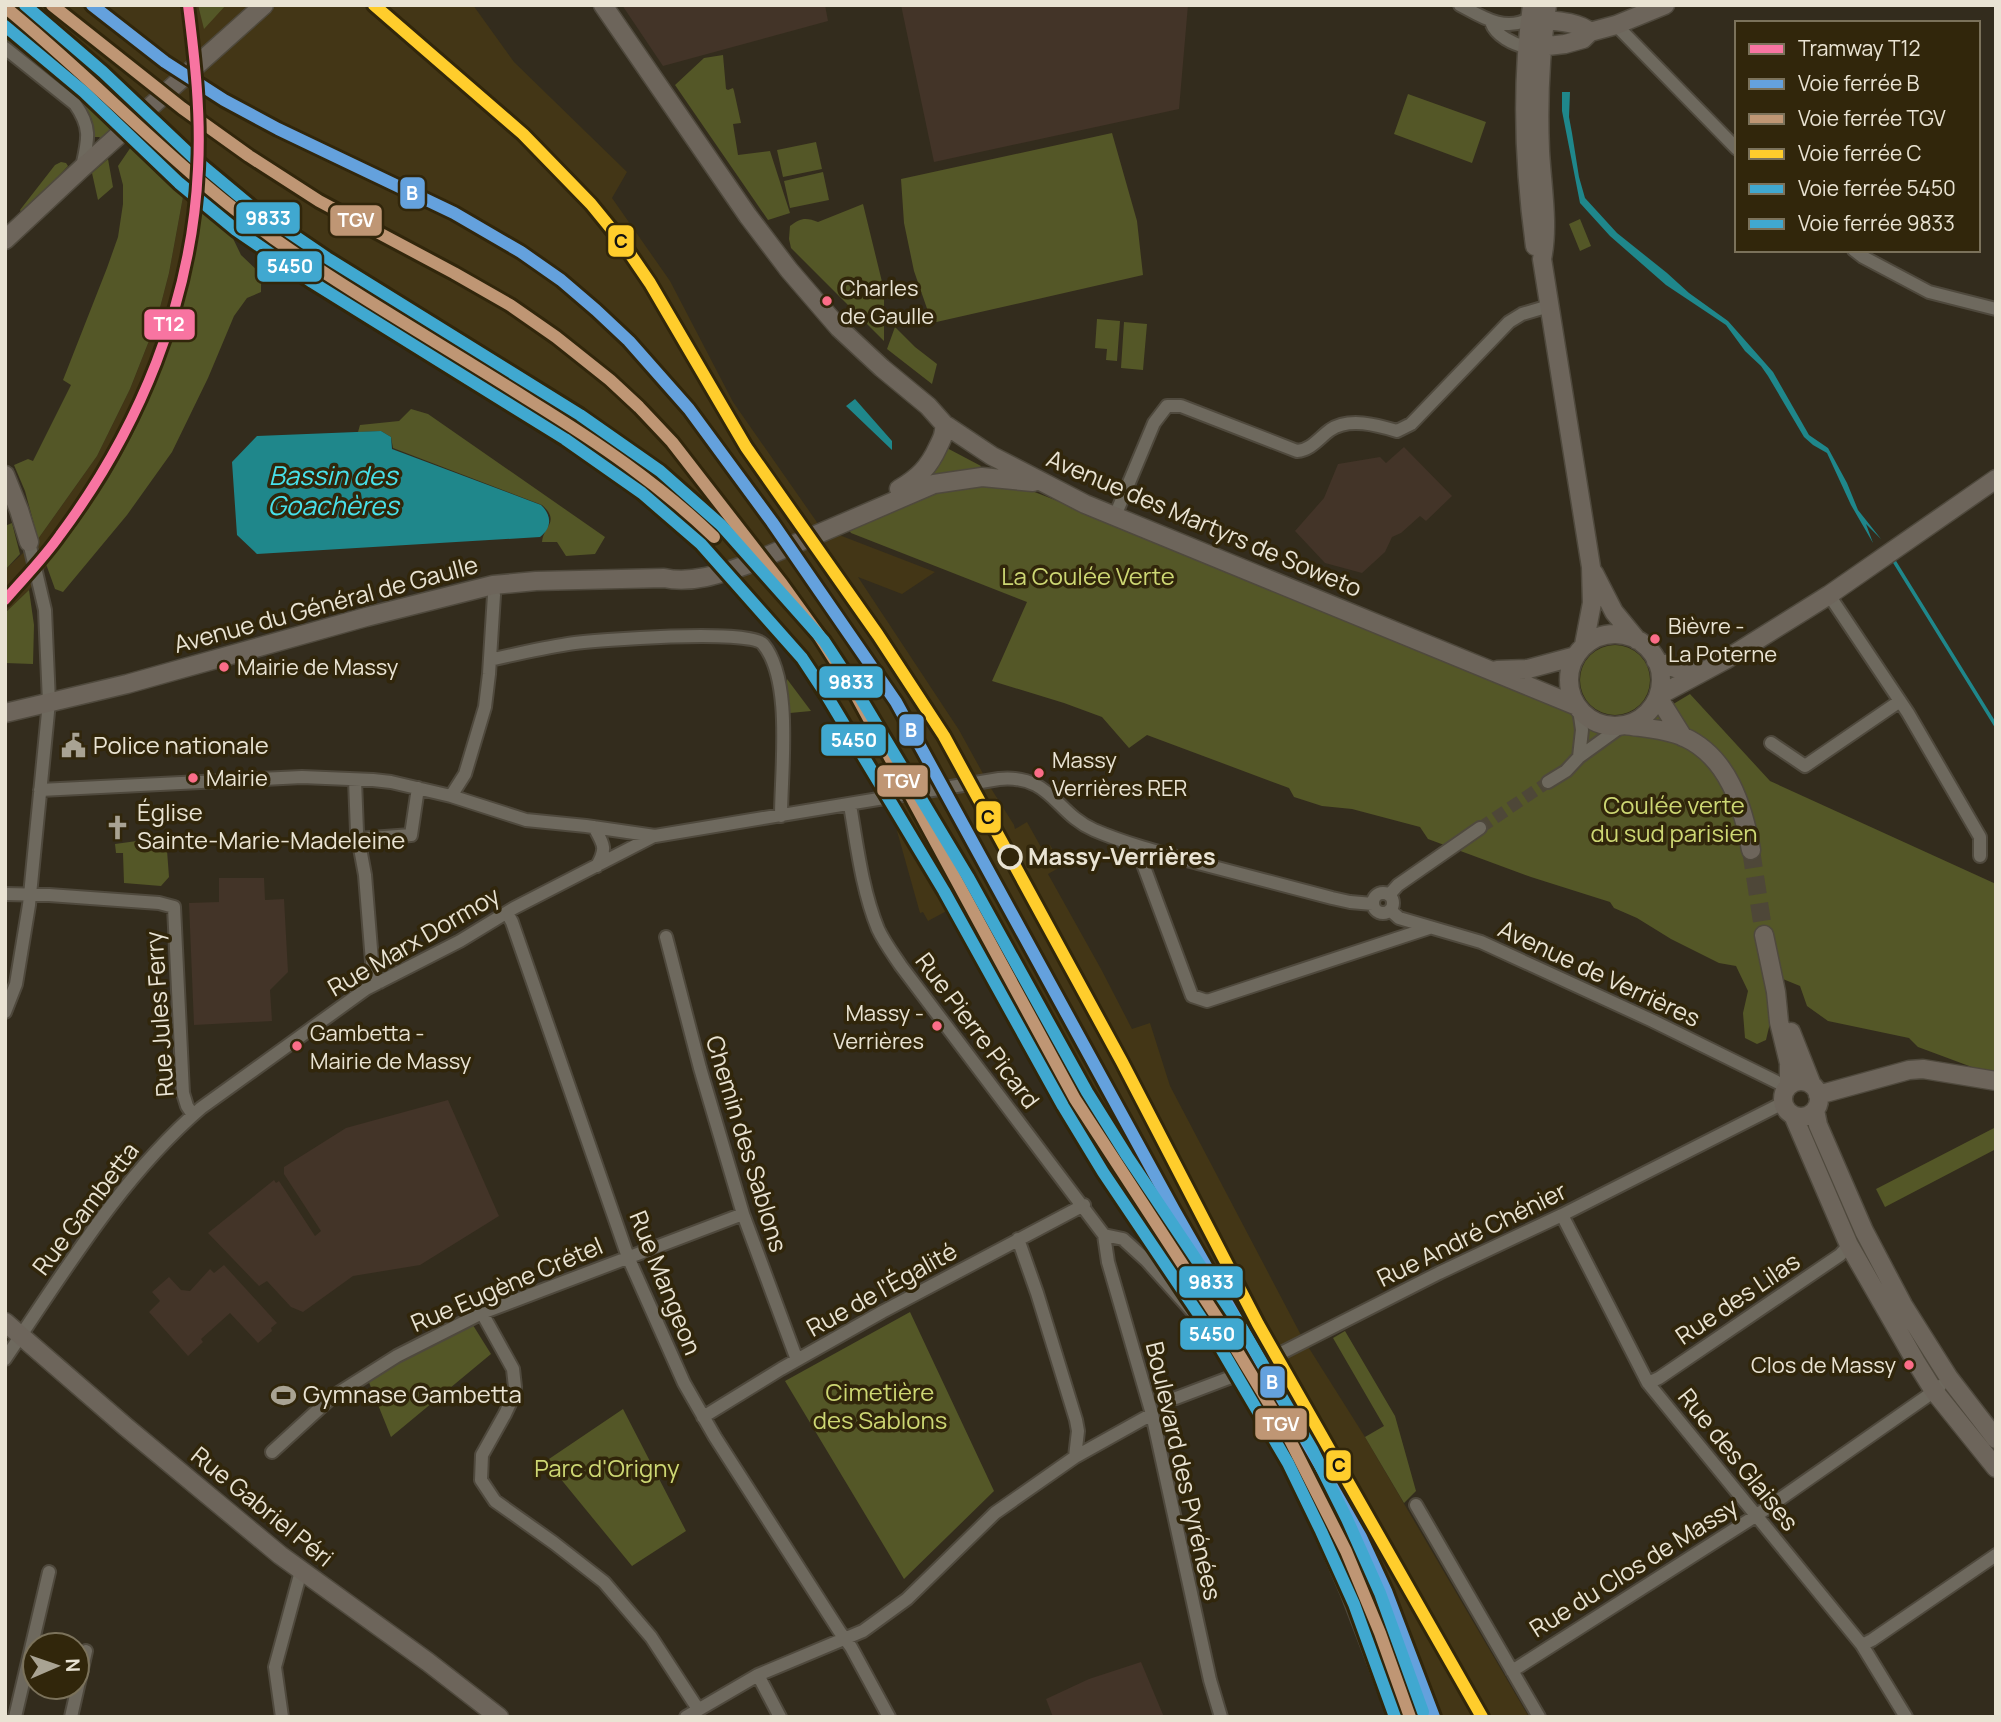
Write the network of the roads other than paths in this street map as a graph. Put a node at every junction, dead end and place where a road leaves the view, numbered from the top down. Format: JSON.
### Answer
{"nodes":[{"id":1,"x":264,"y":5,"type":"edge"},
{"id":2,"x":603,"y":5,"type":"edge"},
{"id":3,"x":1460,"y":5,"type":"edge"},
{"id":4,"x":1665,"y":5,"type":"edge"},
{"id":5,"x":1491,"y":22,"type":"junction"},
{"id":6,"x":1616,"y":26,"type":"junction"},
{"id":7,"x":1536,"y":27,"type":"edge"},
{"id":8,"x":1590,"y":32,"type":"junction"},
{"id":9,"x":5,"y":48,"type":"edge"},
{"id":10,"x":1735,"y":147,"type":"edge"},
{"id":11,"x":82,"y":168,"type":"junction"},
{"id":12,"x":5,"y":240,"type":"edge"},
{"id":13,"x":1857,"y":252,"type":"edge"},
{"id":14,"x":1542,"y":259,"type":"junction"},
{"id":15,"x":1549,"y":306,"type":"junction"},
{"id":16,"x":1996,"y":309,"type":"edge"},
{"id":17,"x":951,"y":429,"type":"junction"},
{"id":18,"x":5,"y":475,"type":"edge"},
{"id":19,"x":1996,"y":479,"type":"edge"},
{"id":20,"x":1040,"y":482,"type":"junction"},
{"id":21,"x":1115,"y":516,"type":"junction"},
{"id":22,"x":29,"y":542,"type":"joint"},
{"id":23,"x":1591,"y":567,"type":"junction"},
{"id":24,"x":664,"y":578,"type":"junction"},
{"id":25,"x":494,"y":595,"type":"dead end"},
{"id":26,"x":1829,"y":595,"type":"junction"},
{"id":27,"x":1637,"y":640,"type":"junction"},
{"id":28,"x":1580,"y":651,"type":"junction"},
{"id":29,"x":490,"y":660,"type":"junction"},
{"id":30,"x":1656,"y":661,"type":"junction"},
{"id":31,"x":1488,"y":670,"type":"junction"},
{"id":32,"x":1699,"y":673,"type":"junction"},
{"id":33,"x":1658,"y":696,"type":"junction"},
{"id":34,"x":1900,"y":701,"type":"junction"},
{"id":35,"x":49,"y":702,"type":"junction"},
{"id":36,"x":1578,"y":707,"type":"junction"},
{"id":37,"x":5,"y":713,"type":"edge"},
{"id":38,"x":1623,"y":726,"type":"junction"},
{"id":39,"x":1683,"y":737,"type":"junction"},
{"id":40,"x":1771,"y":743,"type":"dead end"},
{"id":41,"x":1579,"y":757,"type":"junction"},
{"id":42,"x":355,"y":780,"type":"junction"},
{"id":43,"x":1548,"y":782,"type":"tunnel mouth"},
{"id":44,"x":418,"y":788,"type":"junction"},
{"id":45,"x":40,"y":790,"type":"junction"},
{"id":46,"x":452,"y":796,"type":"junction"},
{"id":47,"x":850,"y":805,"type":"junction"},
{"id":48,"x":780,"y":816,"type":"junction"},
{"id":49,"x":594,"y":827,"type":"junction"},
{"id":50,"x":1480,"y":828,"type":"tunnel mouth"},
{"id":51,"x":655,"y":836,"type":"junction"},
{"id":52,"x":358,"y":839,"type":"junction"},
{"id":53,"x":1140,"y":847,"type":"junction"},
{"id":54,"x":1751,"y":850,"type":"tunnel mouth"},
{"id":55,"x":1980,"y":856,"type":"dead end"},
{"id":56,"x":596,"y":867,"type":"junction"},
{"id":57,"x":5,"y":894,"type":"edge"},
{"id":58,"x":31,"y":894,"type":"junction"},
{"id":59,"x":1389,"y":895,"type":"junction"},
{"id":60,"x":1373,"y":904,"type":"junction"},
{"id":61,"x":1390,"y":910,"type":"junction"},
{"id":62,"x":507,"y":913,"type":"junction"},
{"id":63,"x":1429,"y":928,"type":"junction"},
{"id":64,"x":1764,"y":935,"type":"tunnel mouth"},
{"id":65,"x":666,"y":937,"type":"dead end"},
{"id":66,"x":380,"y":982,"type":"junction"},
{"id":67,"x":1776,"y":992,"type":"junction"},
{"id":68,"x":5,"y":1012,"type":"edge"},
{"id":69,"x":1996,"y":1081,"type":"edge"},
{"id":70,"x":1788,"y":1097,"type":"junction"},
{"id":71,"x":1815,"y":1097,"type":"junction"},
{"id":72,"x":193,"y":1115,"type":"junction"},
{"id":73,"x":1084,"y":1205,"type":"junction"},
{"id":74,"x":743,"y":1214,"type":"junction"},
{"id":75,"x":1562,"y":1215,"type":"junction"},
{"id":76,"x":1104,"y":1234,"type":"junction"},
{"id":77,"x":1018,"y":1239,"type":"junction"},
{"id":78,"x":1849,"y":1245,"type":"junction"},
{"id":79,"x":628,"y":1257,"type":"junction"},
{"id":80,"x":482,"y":1313,"type":"junction"},
{"id":81,"x":5,"y":1322,"type":"edge"},
{"id":82,"x":22,"y":1335,"type":"junction"},
{"id":83,"x":5,"y":1359,"type":"edge"},
{"id":84,"x":797,"y":1360,"type":"junction"},
{"id":85,"x":1239,"y":1374,"type":"junction"},
{"id":86,"x":1949,"y":1378,"type":"junction"},
{"id":87,"x":1648,"y":1383,"type":"junction"},
{"id":88,"x":1934,"y":1391,"type":"junction"},
{"id":89,"x":1177,"y":1398,"type":"dead end"},
{"id":90,"x":1152,"y":1414,"type":"junction"},
{"id":91,"x":703,"y":1417,"type":"junction"},
{"id":92,"x":1996,"y":1439,"type":"edge"},
{"id":93,"x":272,"y":1452,"type":"dead end"},
{"id":94,"x":1075,"y":1457,"type":"junction"},
{"id":95,"x":1996,"y":1468,"type":"edge"},
{"id":96,"x":1416,"y":1505,"type":"dead end"},
{"id":97,"x":1757,"y":1515,"type":"junction"},
{"id":98,"x":1996,"y":1555,"type":"edge"},
{"id":99,"x":301,"y":1571,"type":"junction"},
{"id":100,"x":49,"y":1572,"type":"dead end"},
{"id":101,"x":845,"y":1639,"type":"junction"},
{"id":102,"x":1862,"y":1644,"type":"junction"},
{"id":103,"x":1512,"y":1671,"type":"junction"},
{"id":104,"x":758,"y":1675,"type":"junction"},
{"id":105,"x":698,"y":1709,"type":"junction"},
{"id":106,"x":15,"y":1717,"type":"edge"},
{"id":107,"x":282,"y":1717,"type":"edge"},
{"id":108,"x":499,"y":1717,"type":"edge"},
{"id":109,"x":686,"y":1717,"type":"edge"},
{"id":110,"x":780,"y":1717,"type":"edge"},
{"id":111,"x":888,"y":1717,"type":"edge"},
{"id":112,"x":1221,"y":1717,"type":"edge"},
{"id":113,"x":1395,"y":1717,"type":"edge"},
{"id":114,"x":1539,"y":1717,"type":"edge"},
{"id":115,"x":1906,"y":1717,"type":"edge"}],
"edges":[{"from":1,"to":11,"type":"main road"},
{"from":2,"to":17,"type":"main road","name":"Avenue des Martyrs de Soweto"},
{"from":3,"to":5,"type":"street"},
{"from":4,"to":6,"type":"main road"},
{"from":5,"to":7,"type":"street"},
{"from":5,"to":7,"type":"street"},
{"from":6,"to":8,"type":"main road"},
{"from":6,"to":10,"type":"street"},
{"from":7,"to":8,"type":"main road"},
{"from":7,"to":8,"type":"main road"},
{"from":7,"to":14,"type":"main road"},
{"from":7,"to":14,"type":"main road"},
{"from":9,"to":11,"type":"street"},
{"from":11,"to":12,"type":"main road"},
{"from":13,"to":16,"type":"street"},
{"from":14,"to":15,"type":"main road"},
{"from":15,"to":21,"type":"street"},
{"from":15,"to":23,"type":"main road"},
{"from":17,"to":20,"type":"main road","name":"Avenue des Martyrs de Soweto"},
{"from":17,"to":24,"type":"main road","name":"Avenue du Général de Gaulle"},
{"from":18,"to":22,"type":"main road"},
{"from":19,"to":26,"type":"main road"},
{"from":20,"to":21,"type":"main road","name":"Avenue des Martyrs de Soweto"},
{"from":20,"to":24,"type":"main road","name":"Avenue du Général de Gaulle"},
{"from":21,"to":31,"type":"main road","name":"Avenue des Martyrs de Soweto"},
{"from":22,"to":35,"type":"street"},
{"from":23,"to":27,"type":"main road"},
{"from":23,"to":28,"type":"main road"},
{"from":24,"to":35,"type":"main road","name":"Avenue du Général de Gaulle"},
{"from":25,"to":29,"type":"street"},
{"from":26,"to":32,"type":"main road"},
{"from":26,"to":34,"type":"street"},
{"from":27,"to":28,"type":"main road"},
{"from":27,"to":30,"type":"main road"},
{"from":28,"to":31,"type":"main road","name":"Avenue des Martyrs de Soweto"},
{"from":28,"to":36,"type":"main road"},
{"from":29,"to":46,"type":"street"},
{"from":29,"to":48,"type":"street"},
{"from":30,"to":32,"type":"main road"},
{"from":30,"to":33,"type":"main road"},
{"from":31,"to":36,"type":"main road","name":"Avenue des Martyrs de Soweto"},
{"from":32,"to":33,"type":"main road"},
{"from":33,"to":38,"type":"main road"},
{"from":33,"to":39,"type":"main road"},
{"from":34,"to":40,"type":"street"},
{"from":34,"to":55,"type":"street"},
{"from":35,"to":37,"type":"main road","name":"Avenue du Général de Gaulle"},
{"from":35,"to":45,"type":"street"},
{"from":36,"to":38,"type":"main road"},
{"from":36,"to":41,"type":"street"},
{"from":38,"to":39,"type":"main road"},
{"from":38,"to":41,"type":"street"},
{"from":39,"to":54,"type":"main road"},
{"from":41,"to":43,"type":"street"},
{"from":42,"to":44,"type":"street"},
{"from":42,"to":45,"type":"street"},
{"from":42,"to":52,"type":"street"},
{"from":44,"to":46,"type":"street"},
{"from":44,"to":52,"type":"street"},
{"from":45,"to":58,"type":"street"},
{"from":46,"to":49,"type":"street"},
{"from":47,"to":48,"type":"street"},
{"from":47,"to":53,"type":"street"},
{"from":47,"to":73,"type":"street","name":"Rue Pierre Picard"},
{"from":48,"to":51,"type":"street"},
{"from":49,"to":51,"type":"street"},
{"from":49,"to":56,"type":"street"},
{"from":50,"to":59,"type":"street"},
{"from":51,"to":56,"type":"street","name":"Rue Marx Dormoy"},
{"from":52,"to":66,"type":"street"},
{"from":53,"to":60,"type":"street"},
{"from":53,"to":63,"type":"street"},
{"from":56,"to":62,"type":"street","name":"Rue Marx Dormoy"},
{"from":57,"to":58,"type":"street"},
{"from":58,"to":68,"type":"street"},
{"from":58,"to":72,"type":"street","name":"Rue Jules Ferry"},
{"from":59,"to":60,"type":"street"},
{"from":59,"to":61,"type":"street"},
{"from":60,"to":61,"type":"street"},
{"from":61,"to":63,"type":"street","name":"Avenue de Verrières"},
{"from":62,"to":66,"type":"street","name":"Rue Marx Dormoy"},
{"from":62,"to":79,"type":"street","name":"Rue Mangeon"},
{"from":63,"to":70,"type":"street","name":"Avenue de Verrières"},
{"from":64,"to":67,"type":"main road"},
{"from":65,"to":74,"type":"street","name":"Chemin des Sablons"},
{"from":66,"to":72,"type":"street","name":"Rue Marx Dormoy"},
{"from":67,"to":70,"type":"main road"},
{"from":67,"to":71,"type":"main road"},
{"from":69,"to":71,"type":"main road"},
{"from":70,"to":71,"type":"main road"},
{"from":70,"to":71,"type":"main road"},
{"from":70,"to":75,"type":"street","name":"Rue André Chénier"},
{"from":70,"to":78,"type":"main road"},
{"from":71,"to":86,"type":"main road"},
{"from":72,"to":82,"type":"street","name":"Rue Gambetta"},
{"from":73,"to":76,"type":"street","name":"Rue Pierre Picard"},
{"from":73,"to":77,"type":"street","name":"Rue de l'Égalité"},
{"from":74,"to":79,"type":"street","name":"Rue Eugène Crétel"},
{"from":74,"to":84,"type":"street","name":"Chemin des Sablons"},
{"from":75,"to":85,"type":"street","name":"Rue André Chénier"},
{"from":75,"to":87,"type":"street","name":"Rue des Glaises"},
{"from":76,"to":85,"type":"street","name":"Rue Pierre Picard"},
{"from":76,"to":90,"type":"street","name":"Boulevard des Pyrénées"},
{"from":77,"to":84,"type":"street","name":"Rue de l'Égalité"},
{"from":77,"to":94,"type":"street"},
{"from":78,"to":87,"type":"street","name":"Rue des Lilas"},
{"from":78,"to":88,"type":"main road"},
{"from":79,"to":80,"type":"street","name":"Rue Eugène Crétel"},
{"from":79,"to":91,"type":"street","name":"Rue Mangeon"},
{"from":80,"to":93,"type":"street","name":"Rue Eugène Crétel"},
{"from":80,"to":105,"type":"street"},
{"from":81,"to":82,"type":"main road","name":"Rue Gabriel Péri"},
{"from":82,"to":83,"type":"street","name":"Rue Gambetta"},
{"from":82,"to":99,"type":"main road","name":"Rue Gabriel Péri"},
{"from":84,"to":91,"type":"street","name":"Rue de l'Égalité"},
{"from":85,"to":89,"type":"street","name":"Rue André Chénier"},
{"from":85,"to":113,"type":"street","name":"Rue Pierre Picard"},
{"from":86,"to":88,"type":"street","name":"Rue du Clos de Massy"},
{"from":86,"to":92,"type":"main road"},
{"from":87,"to":97,"type":"street","name":"Rue des Glaises"},
{"from":88,"to":95,"type":"main road"},
{"from":88,"to":97,"type":"street","name":"Rue du Clos de Massy"},
{"from":90,"to":94,"type":"street"},
{"from":90,"to":112,"type":"street","name":"Boulevard des Pyrénées"},
{"from":91,"to":101,"type":"street","name":"Rue Mangeon"},
{"from":94,"to":101,"type":"street"},
{"from":96,"to":103,"type":"street"},
{"from":97,"to":102,"type":"street","name":"Rue des Glaises"},
{"from":97,"to":103,"type":"street","name":"Rue du Clos de Massy"},
{"from":98,"to":102,"type":"street"},
{"from":99,"to":107,"type":"street"},
{"from":99,"to":108,"type":"main road","name":"Rue Gabriel Péri"},
{"from":100,"to":106,"type":"street"},
{"from":101,"to":104,"type":"street"},
{"from":101,"to":111,"type":"street","name":"Rue Mangeon"},
{"from":102,"to":115,"type":"street","name":"Rue des Glaises"},
{"from":103,"to":114,"type":"street"},
{"from":104,"to":105,"type":"street"},
{"from":104,"to":110,"type":"street"},
{"from":105,"to":109,"type":"street"}]}
